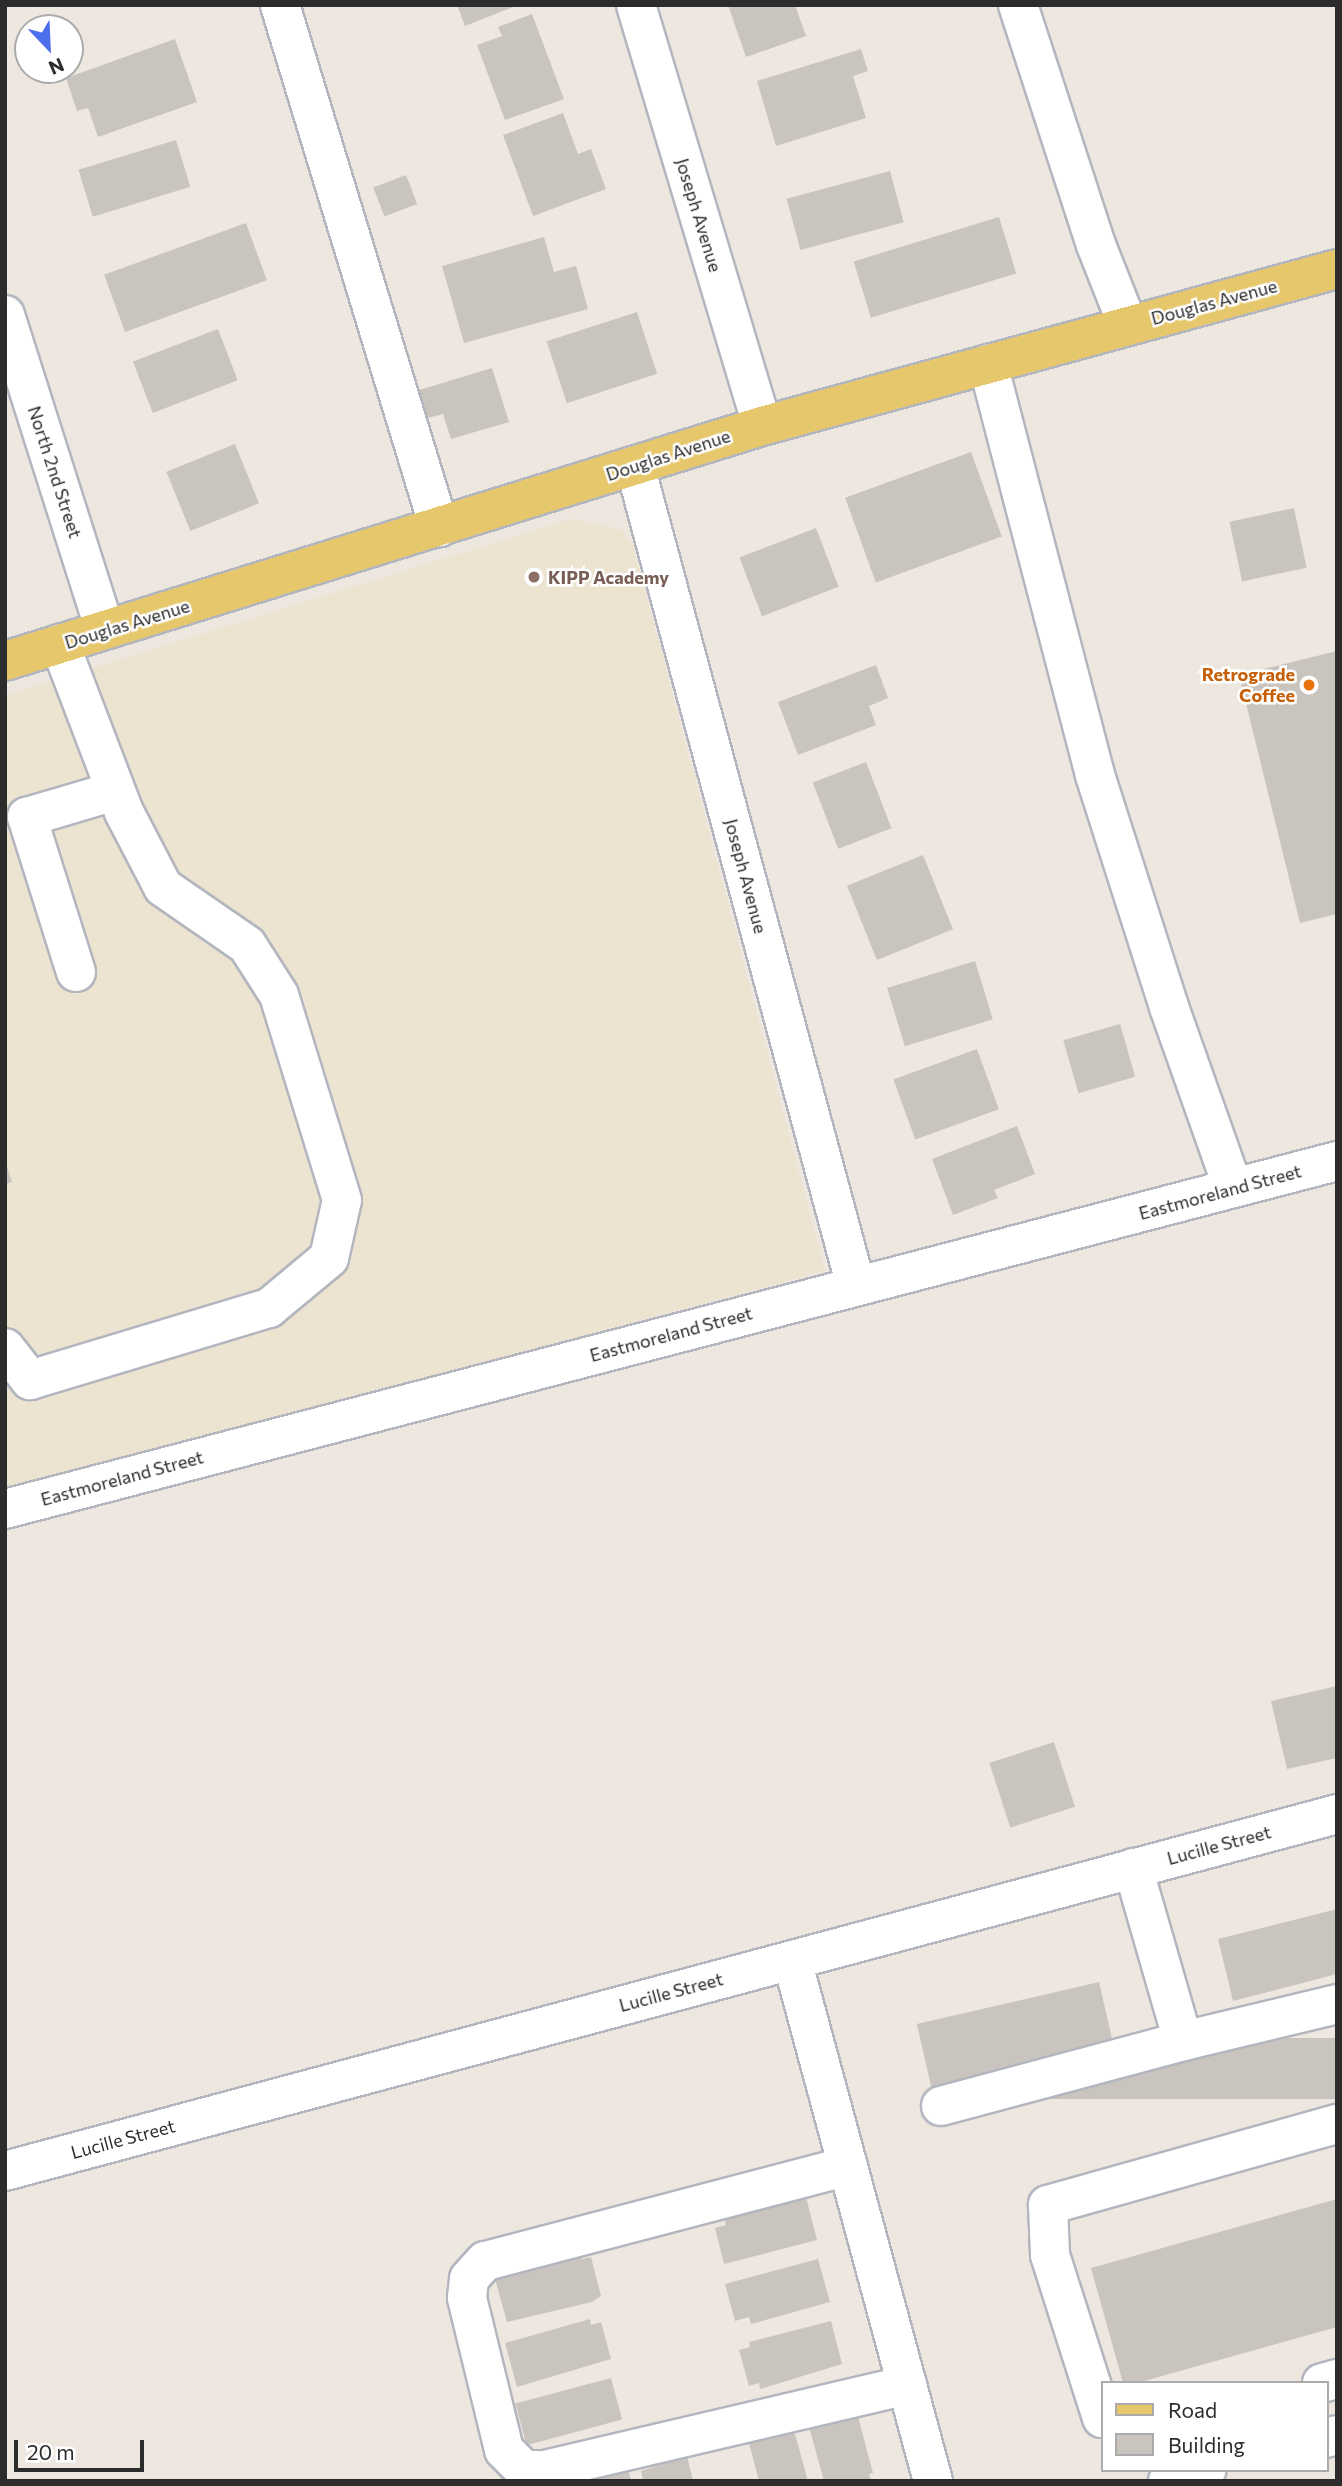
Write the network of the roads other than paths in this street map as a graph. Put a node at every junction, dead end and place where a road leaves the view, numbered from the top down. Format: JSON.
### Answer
{"nodes":[{"id":1,"x":280,"y":5,"type":"edge"},
{"id":2,"x":636,"y":5,"type":"edge"},
{"id":3,"x":1018,"y":5,"type":"edge"},
{"id":4,"x":1337,"y":269,"type":"edge"},
{"id":5,"x":5,"y":315,"type":"edge"},
{"id":6,"x":1128,"y":326,"type":"junction"},
{"id":7,"x":988,"y":364,"type":"junction"},
{"id":8,"x":762,"y":426,"type":"junction"},
{"id":9,"x":635,"y":466,"type":"junction"},
{"id":10,"x":439,"y":527,"type":"junction"},
{"id":11,"x":105,"y":630,"type":"junction"},
{"id":12,"x":60,"y":644,"type":"junction"},
{"id":13,"x":5,"y":661,"type":"edge"},
{"id":14,"x":115,"y":791,"type":"junction"},
{"id":15,"x":76,"y":972,"type":"dead end"},
{"id":16,"x":1337,"y":1161,"type":"edge"},
{"id":17,"x":1233,"y":1188,"type":"junction"},
{"id":18,"x":856,"y":1286,"type":"junction"},
{"id":19,"x":5,"y":1348,"type":"edge"},
{"id":20,"x":18,"y":1384,"type":"edge"},
{"id":21,"x":5,"y":1509,"type":"edge"},
{"id":22,"x":1337,"y":1814,"type":"edge"},
{"id":23,"x":1133,"y":1868,"type":"junction"},
{"id":24,"x":792,"y":1960,"type":"junction"},
{"id":25,"x":1337,"y":2004,"type":"edge"},
{"id":26,"x":1183,"y":2041,"type":"junction"},
{"id":27,"x":941,"y":2106,"type":"dead end"},
{"id":28,"x":1337,"y":2124,"type":"edge"},
{"id":29,"x":848,"y":2166,"type":"junction"},
{"id":30,"x":5,"y":2171,"type":"edge"},
{"id":31,"x":907,"y":2385,"type":"junction"},
{"id":32,"x":1100,"y":2412,"type":"edge"},
{"id":33,"x":1199,"y":2472,"type":"edge"},
{"id":34,"x":933,"y":2481,"type":"edge"},
{"id":35,"x":1168,"y":2481,"type":"edge"}],
"edges":[{"from":1,"to":10,"type":"street"},
{"from":2,"to":8,"type":"street","name":"Joseph Avenue"},
{"from":3,"to":6,"type":"street"},
{"from":4,"to":6,"type":"main road","name":"Douglas Avenue"},
{"from":5,"to":11,"type":"street","name":"North 2nd Street"},
{"from":6,"to":7,"type":"main road","name":"Douglas Avenue"},
{"from":7,"to":8,"type":"main road","name":"Douglas Avenue"},
{"from":7,"to":17,"type":"street"},
{"from":8,"to":9,"type":"main road","name":"Douglas Avenue"},
{"from":9,"to":10,"type":"main road","name":"Douglas Avenue"},
{"from":9,"to":18,"type":"street","name":"Joseph Avenue"},
{"from":10,"to":11,"type":"main road","name":"Douglas Avenue"},
{"from":11,"to":12,"type":"main road","name":"Douglas Avenue"},
{"from":12,"to":13,"type":"main road","name":"Douglas Avenue"},
{"from":12,"to":14,"type":"street"},
{"from":14,"to":15,"type":"street"},
{"from":14,"to":20,"type":"street"},
{"from":16,"to":17,"type":"street","name":"Eastmoreland Street"},
{"from":17,"to":18,"type":"street","name":"Eastmoreland Street"},
{"from":18,"to":21,"type":"street","name":"Eastmoreland Street"},
{"from":19,"to":20,"type":"street"},
{"from":22,"to":23,"type":"street","name":"Lucille Street"},
{"from":23,"to":24,"type":"street","name":"Lucille Street"},
{"from":23,"to":26,"type":"street"},
{"from":24,"to":29,"type":"street"},
{"from":24,"to":30,"type":"street","name":"Lucille Street"},
{"from":25,"to":26,"type":"street"},
{"from":26,"to":27,"type":"street"},
{"from":28,"to":32,"type":"street"},
{"from":29,"to":31,"type":"street"},
{"from":29,"to":31,"type":"street"},
{"from":31,"to":34,"type":"street"},
{"from":33,"to":35,"type":"street"}]}
